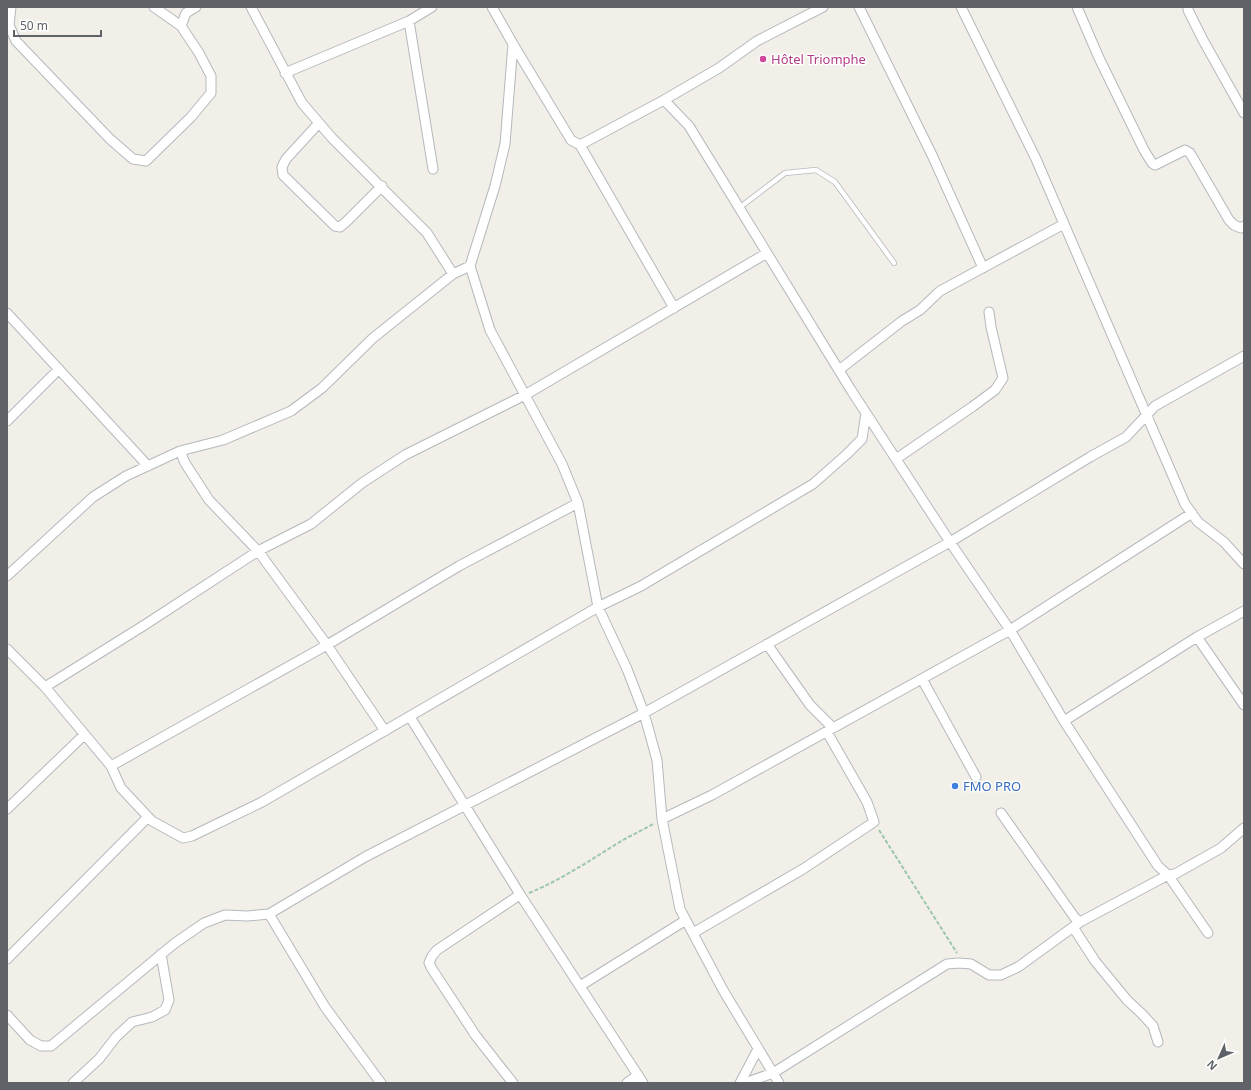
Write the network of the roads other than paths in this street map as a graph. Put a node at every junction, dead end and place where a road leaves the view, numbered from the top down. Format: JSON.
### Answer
{"nodes":[{"id":1,"x":11,"y":7,"type":"edge"},
{"id":2,"x":154,"y":7,"type":"edge"},
{"id":3,"x":196,"y":7,"type":"edge"},
{"id":4,"x":251,"y":7,"type":"edge"},
{"id":5,"x":432,"y":7,"type":"edge"},
{"id":6,"x":492,"y":7,"type":"edge"},
{"id":7,"x":823,"y":7,"type":"edge"},
{"id":8,"x":859,"y":7,"type":"edge"},
{"id":9,"x":961,"y":7,"type":"edge"},
{"id":10,"x":1077,"y":7,"type":"edge"},
{"id":11,"x":1188,"y":7,"type":"edge"},
{"id":12,"x":409,"y":21,"type":"junction"},
{"id":13,"x":181,"y":26,"type":"junction"},
{"id":14,"x":513,"y":44,"type":"junction"},
{"id":15,"x":285,"y":73,"type":"junction"},
{"id":16,"x":664,"y":100,"type":"junction"},
{"id":17,"x":1244,"y":113,"type":"edge"},
{"id":18,"x":319,"y":123,"type":"junction"},
{"id":19,"x":580,"y":145,"type":"junction"},
{"id":20,"x":433,"y":169,"type":"dead end"},
{"id":21,"x":382,"y":186,"type":"junction"},
{"id":22,"x":739,"y":208,"type":"junction"},
{"id":23,"x":1064,"y":224,"type":"junction"},
{"id":24,"x":1244,"y":226,"type":"edge"},
{"id":25,"x":767,"y":253,"type":"junction"},
{"id":26,"x":894,"y":263,"type":"dead end"},
{"id":27,"x":470,"y":266,"type":"junction"},
{"id":28,"x":983,"y":268,"type":"junction"},
{"id":29,"x":453,"y":274,"type":"junction"},
{"id":30,"x":674,"y":308,"type":"junction"},
{"id":31,"x":990,"y":312,"type":"dead end"},
{"id":32,"x":7,"y":313,"type":"edge"},
{"id":33,"x":1244,"y":356,"type":"edge"},
{"id":34,"x":59,"y":370,"type":"junction"},
{"id":35,"x":839,"y":370,"type":"junction"},
{"id":36,"x":525,"y":395,"type":"junction"},
{"id":37,"x":866,"y":413,"type":"junction"},
{"id":38,"x":1147,"y":415,"type":"junction"},
{"id":39,"x":7,"y":421,"type":"edge"},
{"id":40,"x":180,"y":451,"type":"junction"},
{"id":41,"x":896,"y":459,"type":"junction"},
{"id":42,"x":148,"y":466,"type":"junction"},
{"id":43,"x":578,"y":503,"type":"junction"},
{"id":44,"x":1192,"y":513,"type":"junction"},
{"id":45,"x":950,"y":542,"type":"junction"},
{"id":46,"x":258,"y":551,"type":"junction"},
{"id":47,"x":1244,"y":564,"type":"edge"},
{"id":48,"x":7,"y":576,"type":"edge"},
{"id":49,"x":598,"y":607,"type":"junction"},
{"id":50,"x":1244,"y":611,"type":"edge"},
{"id":51,"x":1010,"y":630,"type":"junction"},
{"id":52,"x":1197,"y":637,"type":"junction"},
{"id":53,"x":767,"y":644,"type":"junction"},
{"id":54,"x":326,"y":645,"type":"junction"},
{"id":55,"x":7,"y":649,"type":"edge"},
{"id":56,"x":922,"y":679,"type":"junction"},
{"id":57,"x":45,"y":687,"type":"junction"},
{"id":58,"x":1244,"y":705,"type":"edge"},
{"id":59,"x":644,"y":713,"type":"junction"},
{"id":60,"x":410,"y":717,"type":"junction"},
{"id":61,"x":1064,"y":721,"type":"junction"},
{"id":62,"x":830,"y":730,"type":"junction"},
{"id":63,"x":385,"y":731,"type":"junction"},
{"id":64,"x":84,"y":735,"type":"junction"},
{"id":65,"x":111,"y":766,"type":"junction"},
{"id":66,"x":976,"y":776,"type":"dead end"},
{"id":67,"x":465,"y":806,"type":"junction"},
{"id":68,"x":7,"y":809,"type":"edge"},
{"id":69,"x":1001,"y":813,"type":"dead end"},
{"id":70,"x":148,"y":817,"type":"junction"},
{"id":71,"x":662,"y":819,"type":"junction"},
{"id":72,"x":1244,"y":828,"type":"edge"},
{"id":73,"x":1168,"y":875,"type":"junction"},
{"id":74,"x":521,"y":896,"type":"junction"},
{"id":75,"x":269,"y":914,"type":"junction"},
{"id":76,"x":686,"y":920,"type":"junction"},
{"id":77,"x":1077,"y":925,"type":"junction"},
{"id":78,"x":693,"y":933,"type":"junction"},
{"id":79,"x":1208,"y":933,"type":"dead end"},
{"id":80,"x":161,"y":954,"type":"junction"},
{"id":81,"x":7,"y":959,"type":"edge"},
{"id":82,"x":580,"y":986,"type":"junction"},
{"id":83,"x":7,"y":1015,"type":"edge"},
{"id":84,"x":1158,"y":1042,"type":"dead end"},
{"id":85,"x":758,"y":1049,"type":"junction"},
{"id":86,"x":773,"y":1073,"type":"junction"},
{"id":87,"x":638,"y":1075,"type":"junction"},
{"id":88,"x":73,"y":1083,"type":"edge"},
{"id":89,"x":381,"y":1083,"type":"edge"},
{"id":90,"x":513,"y":1083,"type":"edge"},
{"id":91,"x":627,"y":1083,"type":"edge"},
{"id":92,"x":643,"y":1083,"type":"edge"},
{"id":93,"x":740,"y":1083,"type":"edge"},
{"id":94,"x":745,"y":1083,"type":"edge"},
{"id":95,"x":779,"y":1083,"type":"edge"}],
"edges":[{"from":1,"to":13,"type":"street"},
{"from":2,"to":13,"type":"street"},
{"from":3,"to":13,"type":"street"},
{"from":4,"to":15,"type":"street"},
{"from":5,"to":12,"type":"street"},
{"from":6,"to":14,"type":"street"},
{"from":7,"to":16,"type":"street"},
{"from":8,"to":28,"type":"street"},
{"from":9,"to":23,"type":"street"},
{"from":10,"to":24,"type":"street"},
{"from":11,"to":17,"type":"street"},
{"from":12,"to":15,"type":"street"},
{"from":12,"to":20,"type":"street"},
{"from":14,"to":19,"type":"street"},
{"from":14,"to":27,"type":"street"},
{"from":15,"to":18,"type":"street"},
{"from":16,"to":19,"type":"street"},
{"from":16,"to":22,"type":"street"},
{"from":18,"to":21,"type":"street"},
{"from":18,"to":21,"type":"street"},
{"from":19,"to":30,"type":"street"},
{"from":21,"to":29,"type":"street"},
{"from":22,"to":25,"type":"street"},
{"from":22,"to":26,"type":"lane"},
{"from":23,"to":28,"type":"street"},
{"from":23,"to":38,"type":"street"},
{"from":25,"to":30,"type":"street"},
{"from":25,"to":35,"type":"street"},
{"from":27,"to":29,"type":"street"},
{"from":27,"to":36,"type":"street"},
{"from":28,"to":35,"type":"street"},
{"from":29,"to":40,"type":"street"},
{"from":30,"to":36,"type":"street"},
{"from":31,"to":41,"type":"street"},
{"from":32,"to":34,"type":"street"},
{"from":33,"to":38,"type":"street"},
{"from":34,"to":39,"type":"street"},
{"from":34,"to":42,"type":"street"},
{"from":35,"to":37,"type":"street"},
{"from":36,"to":43,"type":"street"},
{"from":36,"to":46,"type":"street"},
{"from":37,"to":41,"type":"street"},
{"from":37,"to":49,"type":"street"},
{"from":38,"to":44,"type":"street"},
{"from":38,"to":45,"type":"street"},
{"from":40,"to":42,"type":"street"},
{"from":40,"to":46,"type":"street"},
{"from":41,"to":45,"type":"street"},
{"from":42,"to":48,"type":"street"},
{"from":43,"to":49,"type":"street"},
{"from":43,"to":54,"type":"street"},
{"from":44,"to":47,"type":"street"},
{"from":44,"to":51,"type":"street"},
{"from":45,"to":51,"type":"street"},
{"from":45,"to":53,"type":"street"},
{"from":46,"to":54,"type":"street"},
{"from":46,"to":57,"type":"street"},
{"from":49,"to":59,"type":"street"},
{"from":49,"to":60,"type":"street"},
{"from":50,"to":52,"type":"street"},
{"from":51,"to":56,"type":"street"},
{"from":51,"to":61,"type":"street"},
{"from":52,"to":58,"type":"street"},
{"from":52,"to":61,"type":"street"},
{"from":53,"to":59,"type":"street"},
{"from":53,"to":62,"type":"street"},
{"from":54,"to":63,"type":"street"},
{"from":54,"to":65,"type":"street"},
{"from":55,"to":57,"type":"street"},
{"from":56,"to":62,"type":"street"},
{"from":56,"to":66,"type":"street"},
{"from":57,"to":64,"type":"street"},
{"from":59,"to":67,"type":"street"},
{"from":59,"to":71,"type":"street"},
{"from":60,"to":63,"type":"street"},
{"from":60,"to":67,"type":"street"},
{"from":61,"to":73,"type":"street"},
{"from":62,"to":71,"type":"street"},
{"from":62,"to":78,"type":"street"},
{"from":63,"to":70,"type":"street"},
{"from":64,"to":65,"type":"street"},
{"from":64,"to":68,"type":"street"},
{"from":65,"to":70,"type":"street"},
{"from":67,"to":74,"type":"street"},
{"from":67,"to":75,"type":"street"},
{"from":69,"to":77,"type":"street"},
{"from":70,"to":81,"type":"street"},
{"from":71,"to":76,"type":"street"},
{"from":72,"to":73,"type":"street"},
{"from":73,"to":77,"type":"street"},
{"from":73,"to":79,"type":"street"},
{"from":74,"to":82,"type":"street"},
{"from":74,"to":90,"type":"street"},
{"from":75,"to":80,"type":"street"},
{"from":75,"to":89,"type":"street"},
{"from":76,"to":78,"type":"street"},
{"from":76,"to":82,"type":"street"},
{"from":77,"to":84,"type":"street"},
{"from":77,"to":86,"type":"street"},
{"from":78,"to":85,"type":"street"},
{"from":80,"to":83,"type":"street"},
{"from":80,"to":88,"type":"street"},
{"from":82,"to":87,"type":"street"},
{"from":85,"to":86,"type":"street"},
{"from":85,"to":93,"type":"street"},
{"from":86,"to":94,"type":"street"},
{"from":86,"to":95,"type":"street"},
{"from":87,"to":91,"type":"street"},
{"from":87,"to":92,"type":"street"}]}
